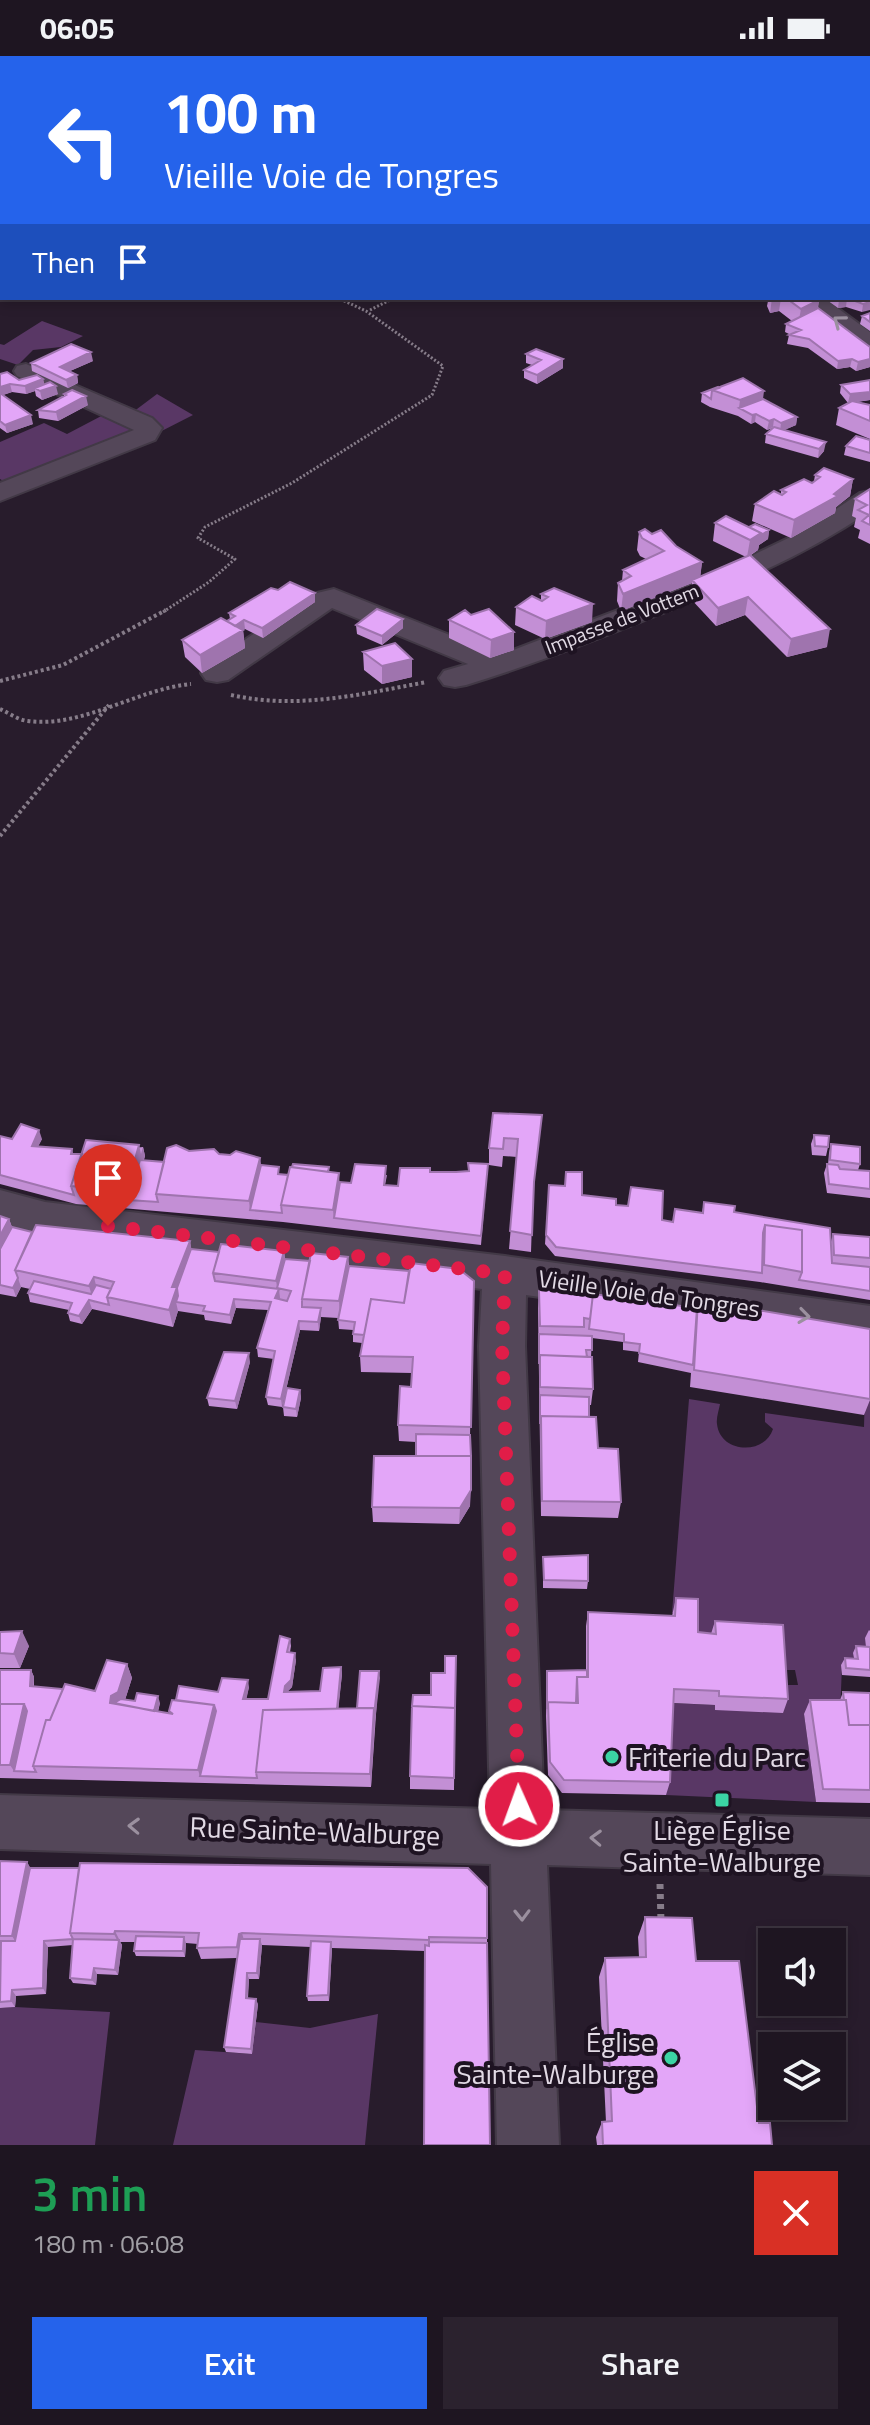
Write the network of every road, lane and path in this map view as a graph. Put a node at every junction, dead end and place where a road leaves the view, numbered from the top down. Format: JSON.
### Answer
{"nodes":[{"id":1,"x":343,"y":300,"type":"edge"},
{"id":2,"x":390,"y":300,"type":"edge"},
{"id":3,"x":812,"y":300,"type":"edge"},
{"id":4,"x":369,"y":311,"type":"junction"},
{"id":5,"x":870,"y":344,"type":"edge"},
{"id":6,"x":26,"y":371,"type":"dead end"},
{"id":7,"x":0,"y":493,"type":"edge"},
{"id":8,"x":870,"y":499,"type":"edge"},
{"id":9,"x":498,"y":665,"type":"junction"},
{"id":10,"x":217,"y":673,"type":"dead end"},
{"id":11,"x":455,"y":678,"type":"dead end"},
{"id":12,"x":0,"y":681,"type":"edge"},
{"id":13,"x":110,"y":704,"type":"dead end"},
{"id":14,"x":0,"y":836,"type":"edge"},
{"id":15,"x":0,"y":1207,"type":"edge"},
{"id":16,"x":505,"y":1274,"type":"junction"},
{"id":17,"x":870,"y":1325,"type":"edge"},
{"id":18,"x":0,"y":1822,"type":"edge"},
{"id":19,"x":520,"y":1837,"type":"junction"},
{"id":20,"x":870,"y":1847,"type":"edge"},
{"id":21,"x":662,"y":1899,"type":"dead end"},
{"id":22,"x":661,"y":1937,"type":"edge"},
{"id":23,"x":528,"y":2145,"type":"edge"}],
"edges":[{"from":1,"to":4,"type":"path"},
{"from":2,"to":4,"type":"path"},
{"from":5,"to":3,"type":"street","one_way":true},
{"from":4,"to":12,"type":"path"},
{"from":6,"to":7,"type":"street"},
{"from":8,"to":9,"type":"street","name":"Impasse de Vottem"},
{"from":9,"to":10,"type":"street"},
{"from":9,"to":11,"type":"street","name":"Impasse de Vottem"},
{"from":13,"to":14,"type":"path"},
{"from":15,"to":16,"type":"street","name":"Vieille Voie de Tongres"},
{"from":16,"to":17,"type":"street","name":"Vieille Voie de Tongres","one_way":true},
{"from":16,"to":19,"type":"street"},
{"from":19,"to":18,"type":"street","name":"Rue Sainte-Walburge","one_way":true},
{"from":20,"to":19,"type":"street","name":"Rue Sainte-Walburge","one_way":true},
{"from":19,"to":23,"type":"street","one_way":true},
{"from":21,"to":22,"type":"path"}]}
